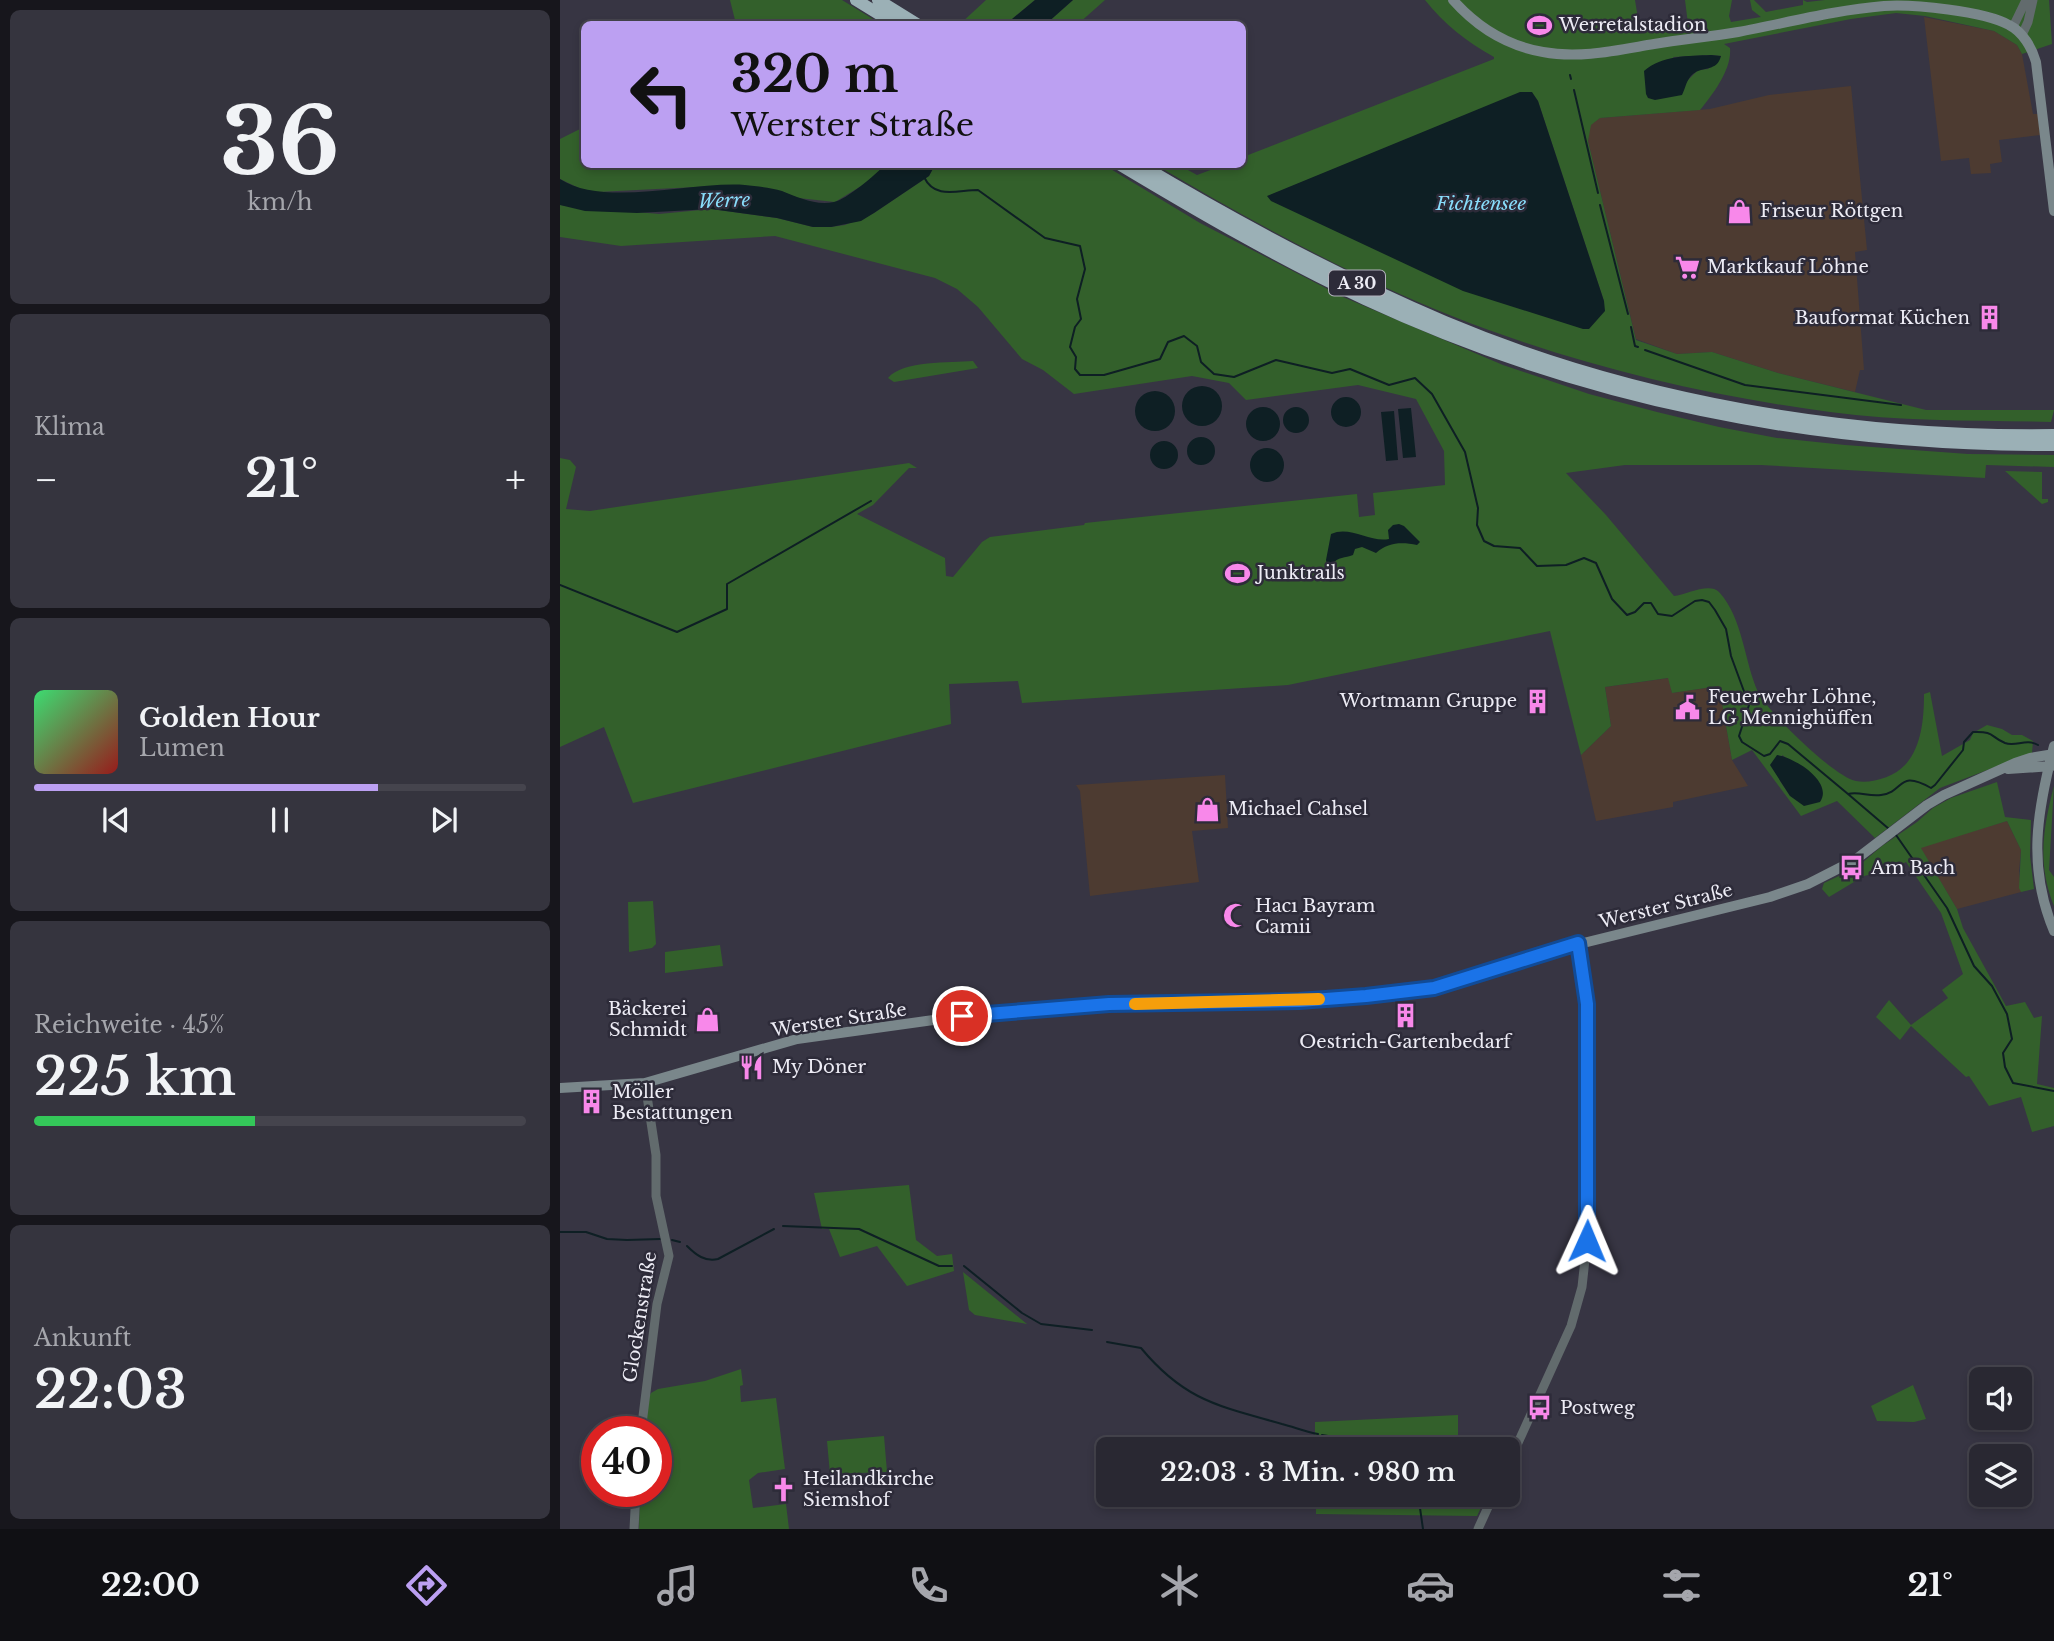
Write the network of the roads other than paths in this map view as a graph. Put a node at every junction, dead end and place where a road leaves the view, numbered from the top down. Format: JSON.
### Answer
{"nodes":[{"id":1,"x":856,"y":0,"type":"edge"},
{"id":2,"x":878,"y":0,"type":"edge"},
{"id":3,"x":1453,"y":0,"type":"edge"},
{"id":4,"x":2026,"y":0,"type":"edge"},
{"id":5,"x":2033,"y":0,"type":"edge"},
{"id":6,"x":890,"y":21,"type":"edge"},
{"id":7,"x":912,"y":21,"type":"edge"},
{"id":8,"x":2013,"y":27,"type":"junction"},
{"id":9,"x":2022,"y":36,"type":"junction"},
{"id":10,"x":1126,"y":168,"type":"edge"},
{"id":11,"x":1146,"y":168,"type":"edge"},
{"id":12,"x":2054,"y":211,"type":"edge"},
{"id":13,"x":1606,"y":382,"type":"junction"},
{"id":14,"x":2053,"y":440,"type":"edge"},
{"id":15,"x":2053,"y":752,"type":"edge"},
{"id":16,"x":2052,"y":766,"type":"edge"},
{"id":17,"x":2004,"y":769,"type":"junction"},
{"id":18,"x":2054,"y":931,"type":"edge"},
{"id":19,"x":1578,"y":943,"type":"junction"},
{"id":20,"x":645,"y":1083,"type":"junction"},
{"id":21,"x":560,"y":1088,"type":"edge"},
{"id":22,"x":643,"y":1416,"type":"edge"},
{"id":23,"x":1520,"y":1438,"type":"edge"},
{"id":24,"x":635,"y":1507,"type":"edge"},
{"id":25,"x":1488,"y":1507,"type":"edge"},
{"id":26,"x":634,"y":1529,"type":"edge"},
{"id":27,"x":1478,"y":1529,"type":"edge"}],
"edges":[{"from":1,"to":6,"type":"highway"},
{"from":2,"to":7,"type":"highway"},
{"from":3,"to":8,"type":"main road"},
{"from":4,"to":8,"type":"street"},
{"from":5,"to":9,"type":"street"},
{"from":8,"to":9,"type":"main road"},
{"from":9,"to":12,"type":"main road"},
{"from":10,"to":13,"type":"highway","number":"A 30"},
{"from":11,"to":13,"type":"highway","number":"A 30"},
{"from":13,"to":14,"type":"highway","number":"A 30"},
{"from":15,"to":16,"type":"main road"},
{"from":15,"to":17,"type":"main road","name":"Werster Straße"},
{"from":16,"to":17,"type":"main road","name":"Werster Straße"},
{"from":16,"to":18,"type":"main road"},
{"from":17,"to":19,"type":"main road","name":"Werster Straße"},
{"from":19,"to":20,"type":"main road","name":"Werster Straße"},
{"from":19,"to":23,"type":"street"},
{"from":20,"to":21,"type":"main road","name":"Werster Straße"},
{"from":20,"to":22,"type":"street","name":"Glockenstraße"},
{"from":24,"to":26,"type":"street"},
{"from":25,"to":27,"type":"street"}]}
